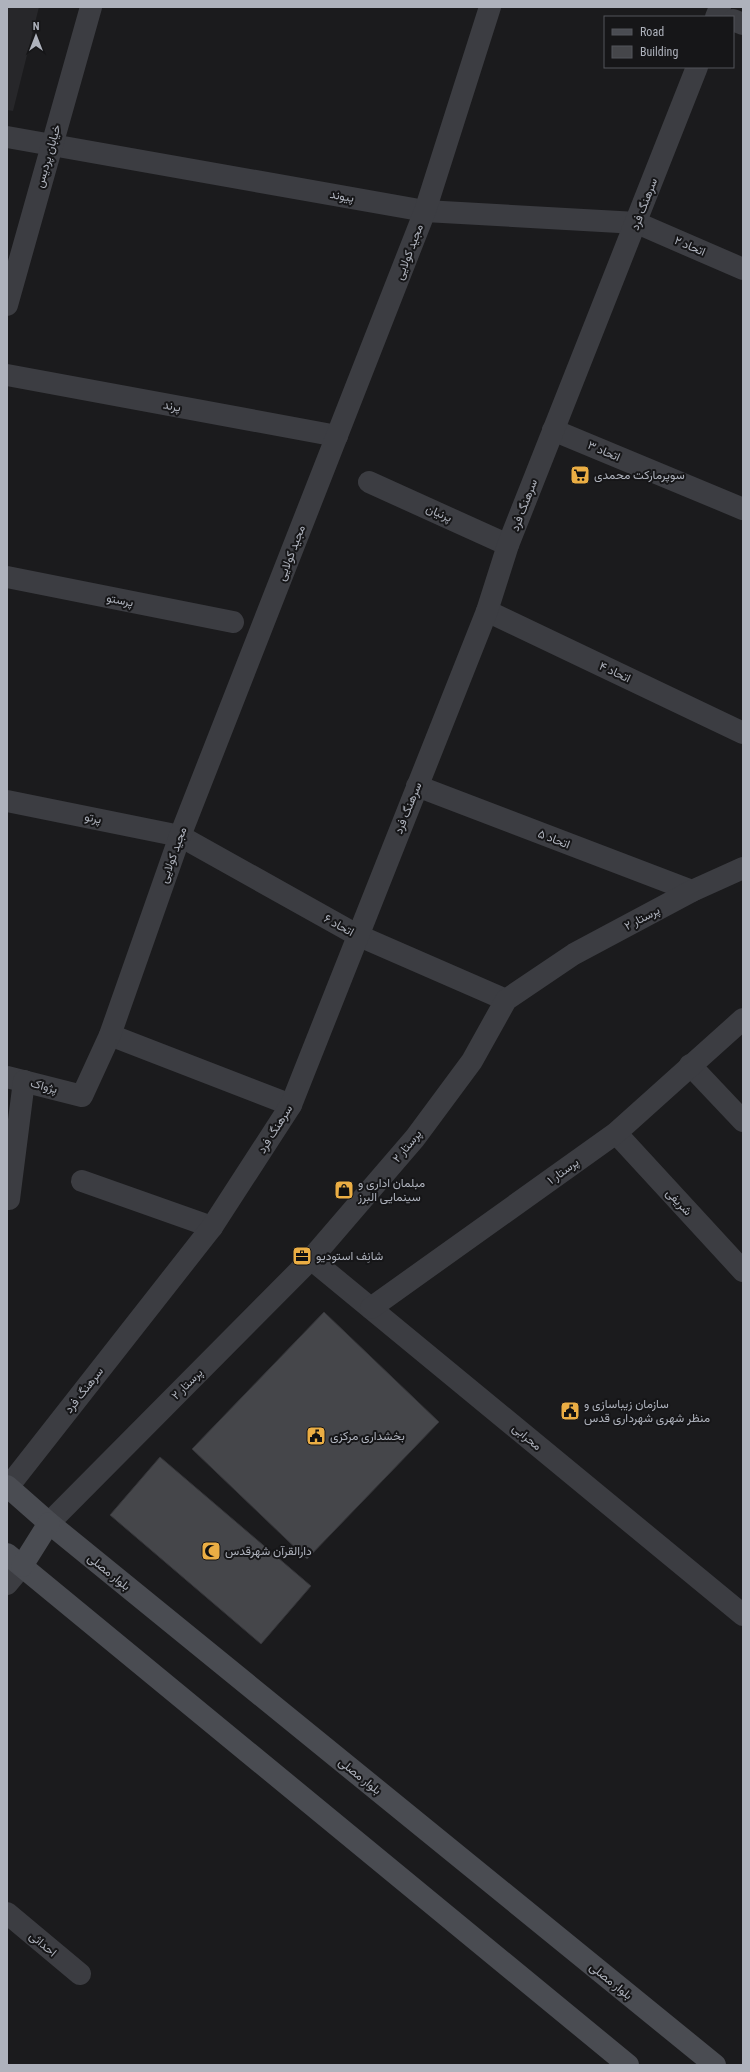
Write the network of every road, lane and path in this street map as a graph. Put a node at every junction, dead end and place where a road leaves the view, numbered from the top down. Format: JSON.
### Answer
{"nodes":[{"id":1,"x":91,"y":7,"type":"edge"},
{"id":2,"x":490,"y":7,"type":"edge"},
{"id":3,"x":697,"y":68,"type":"edge"},
{"id":4,"x":7,"y":137,"type":"edge"},
{"id":5,"x":51,"y":144,"type":"junction"},
{"id":6,"x":425,"y":211,"type":"junction"},
{"id":7,"x":637,"y":223,"type":"junction"},
{"id":8,"x":743,"y":269,"type":"edge"},
{"id":9,"x":7,"y":305,"type":"edge"},
{"id":10,"x":7,"y":375,"type":"edge"},
{"id":11,"x":553,"y":430,"type":"junction"},
{"id":12,"x":337,"y":436,"type":"junction"},
{"id":13,"x":369,"y":482,"type":"dead end"},
{"id":14,"x":743,"y":509,"type":"edge"},
{"id":15,"x":508,"y":545,"type":"junction"},
{"id":16,"x":7,"y":577,"type":"edge"},
{"id":17,"x":486,"y":611,"type":"junction"},
{"id":18,"x":233,"y":622,"type":"dead end"},
{"id":19,"x":743,"y":733,"type":"edge"},
{"id":20,"x":417,"y":786,"type":"junction"},
{"id":21,"x":7,"y":801,"type":"edge"},
{"id":22,"x":180,"y":836,"type":"junction"},
{"id":23,"x":743,"y":868,"type":"edge"},
{"id":24,"x":692,"y":891,"type":"junction"},
{"id":25,"x":357,"y":935,"type":"junction"},
{"id":26,"x":506,"y":1000,"type":"junction"},
{"id":27,"x":743,"y":1019,"type":"edge"},
{"id":28,"x":110,"y":1035,"type":"junction"},
{"id":29,"x":690,"y":1065,"type":"junction"},
{"id":30,"x":16,"y":1079,"type":"edge"},
{"id":31,"x":82,"y":1096,"type":"joint"},
{"id":32,"x":291,"y":1106,"type":"junction"},
{"id":33,"x":743,"y":1121,"type":"edge"},
{"id":34,"x":616,"y":1133,"type":"junction"},
{"id":35,"x":82,"y":1181,"type":"dead end"},
{"id":36,"x":9,"y":1199,"type":"dead end"},
{"id":37,"x":212,"y":1227,"type":"junction"},
{"id":38,"x":311,"y":1259,"type":"junction"},
{"id":39,"x":743,"y":1271,"type":"edge"},
{"id":40,"x":370,"y":1308,"type":"junction"},
{"id":41,"x":8,"y":1486,"type":"edge"},
{"id":42,"x":49,"y":1523,"type":"junction"},
{"id":43,"x":14,"y":1560,"type":"edge"},
{"id":44,"x":7,"y":1584,"type":"edge"},
{"id":45,"x":743,"y":1615,"type":"edge"},
{"id":46,"x":7,"y":1913,"type":"edge"},
{"id":47,"x":80,"y":1974,"type":"dead end"},
{"id":48,"x":628,"y":2065,"type":"edge"},
{"id":49,"x":715,"y":2065,"type":"edge"}],
"edges":[{"from":1,"to":5,"type":"street","name":"خیابان پردیس"},
{"from":2,"to":6,"type":"street","name":"مجید کولایی"},
{"from":3,"to":7,"type":"street","name":"سرهنگ فرد"},
{"from":4,"to":5,"type":"street","name":"پیوند"},
{"from":5,"to":6,"type":"street","name":"پیوند"},
{"from":5,"to":9,"type":"street","name":"خیابان پردیس"},
{"from":6,"to":7,"type":"street","name":"پیوند"},
{"from":6,"to":12,"type":"street","name":"مجید کولایی"},
{"from":7,"to":8,"type":"street","name":"اتحاد ۲"},
{"from":7,"to":11,"type":"street","name":"سرهنگ فرد"},
{"from":10,"to":12,"type":"street","name":"پرند"},
{"from":11,"to":14,"type":"street","name":"اتحاد ۳"},
{"from":11,"to":15,"type":"street","name":"سرهنگ فرد"},
{"from":12,"to":22,"type":"street","name":"مجید کولایی"},
{"from":13,"to":15,"type":"street","name":"پرنیان"},
{"from":15,"to":17,"type":"street","name":"سرهنگ فرد"},
{"from":16,"to":18,"type":"street","name":"پرستو"},
{"from":17,"to":19,"type":"street","name":"اتحاد ۴"},
{"from":17,"to":20,"type":"street","name":"سرهنگ فرد"},
{"from":20,"to":24,"type":"street","name":"اتحاد ۵"},
{"from":20,"to":25,"type":"street","name":"سرهنگ فرد"},
{"from":21,"to":22,"type":"street","name":"پرتو"},
{"from":22,"to":25,"type":"street","name":"اتحاد ۶"},
{"from":22,"to":28,"type":"street","name":"مجید کولایی"},
{"from":23,"to":24,"type":"street","name":"پرستار ۲"},
{"from":24,"to":26,"type":"street","name":"پرستار ۲"},
{"from":25,"to":26,"type":"street","name":"اتحاد ۶"},
{"from":25,"to":32,"type":"street","name":"سرهنگ فرد"},
{"from":26,"to":38,"type":"street","name":"پرستار ۲"},
{"from":27,"to":29,"type":"street","name":"پرستار ۱"},
{"from":28,"to":31,"type":"street","name":"مجید کولایی"},
{"from":28,"to":32,"type":"street"},
{"from":29,"to":33,"type":"street"},
{"from":29,"to":34,"type":"street","name":"پرستار ۱"},
{"from":30,"to":31,"type":"street","name":"پژواک"},
{"from":30,"to":36,"type":"street"},
{"from":32,"to":37,"type":"street","name":"سرهنگ فرد"},
{"from":34,"to":39,"type":"street","name":"شریفی"},
{"from":34,"to":40,"type":"street","name":"پرستار ۱"},
{"from":35,"to":37,"type":"street"},
{"from":37,"to":41,"type":"street","name":"سرهنگ فرد"},
{"from":38,"to":40,"type":"street","name":"محرابی"},
{"from":38,"to":42,"type":"street","name":"پرستار ۲"},
{"from":40,"to":45,"type":"street","name":"محرابی"},
{"from":41,"to":42,"type":"main road","name":"بلوار مصلی"},
{"from":42,"to":43,"type":"main road"},
{"from":42,"to":49,"type":"main road","name":"بلوار مصلی"},
{"from":43,"to":44,"type":"street"},
{"from":43,"to":48,"type":"main road"},
{"from":46,"to":47,"type":"street","name":"احداثی"}]}
